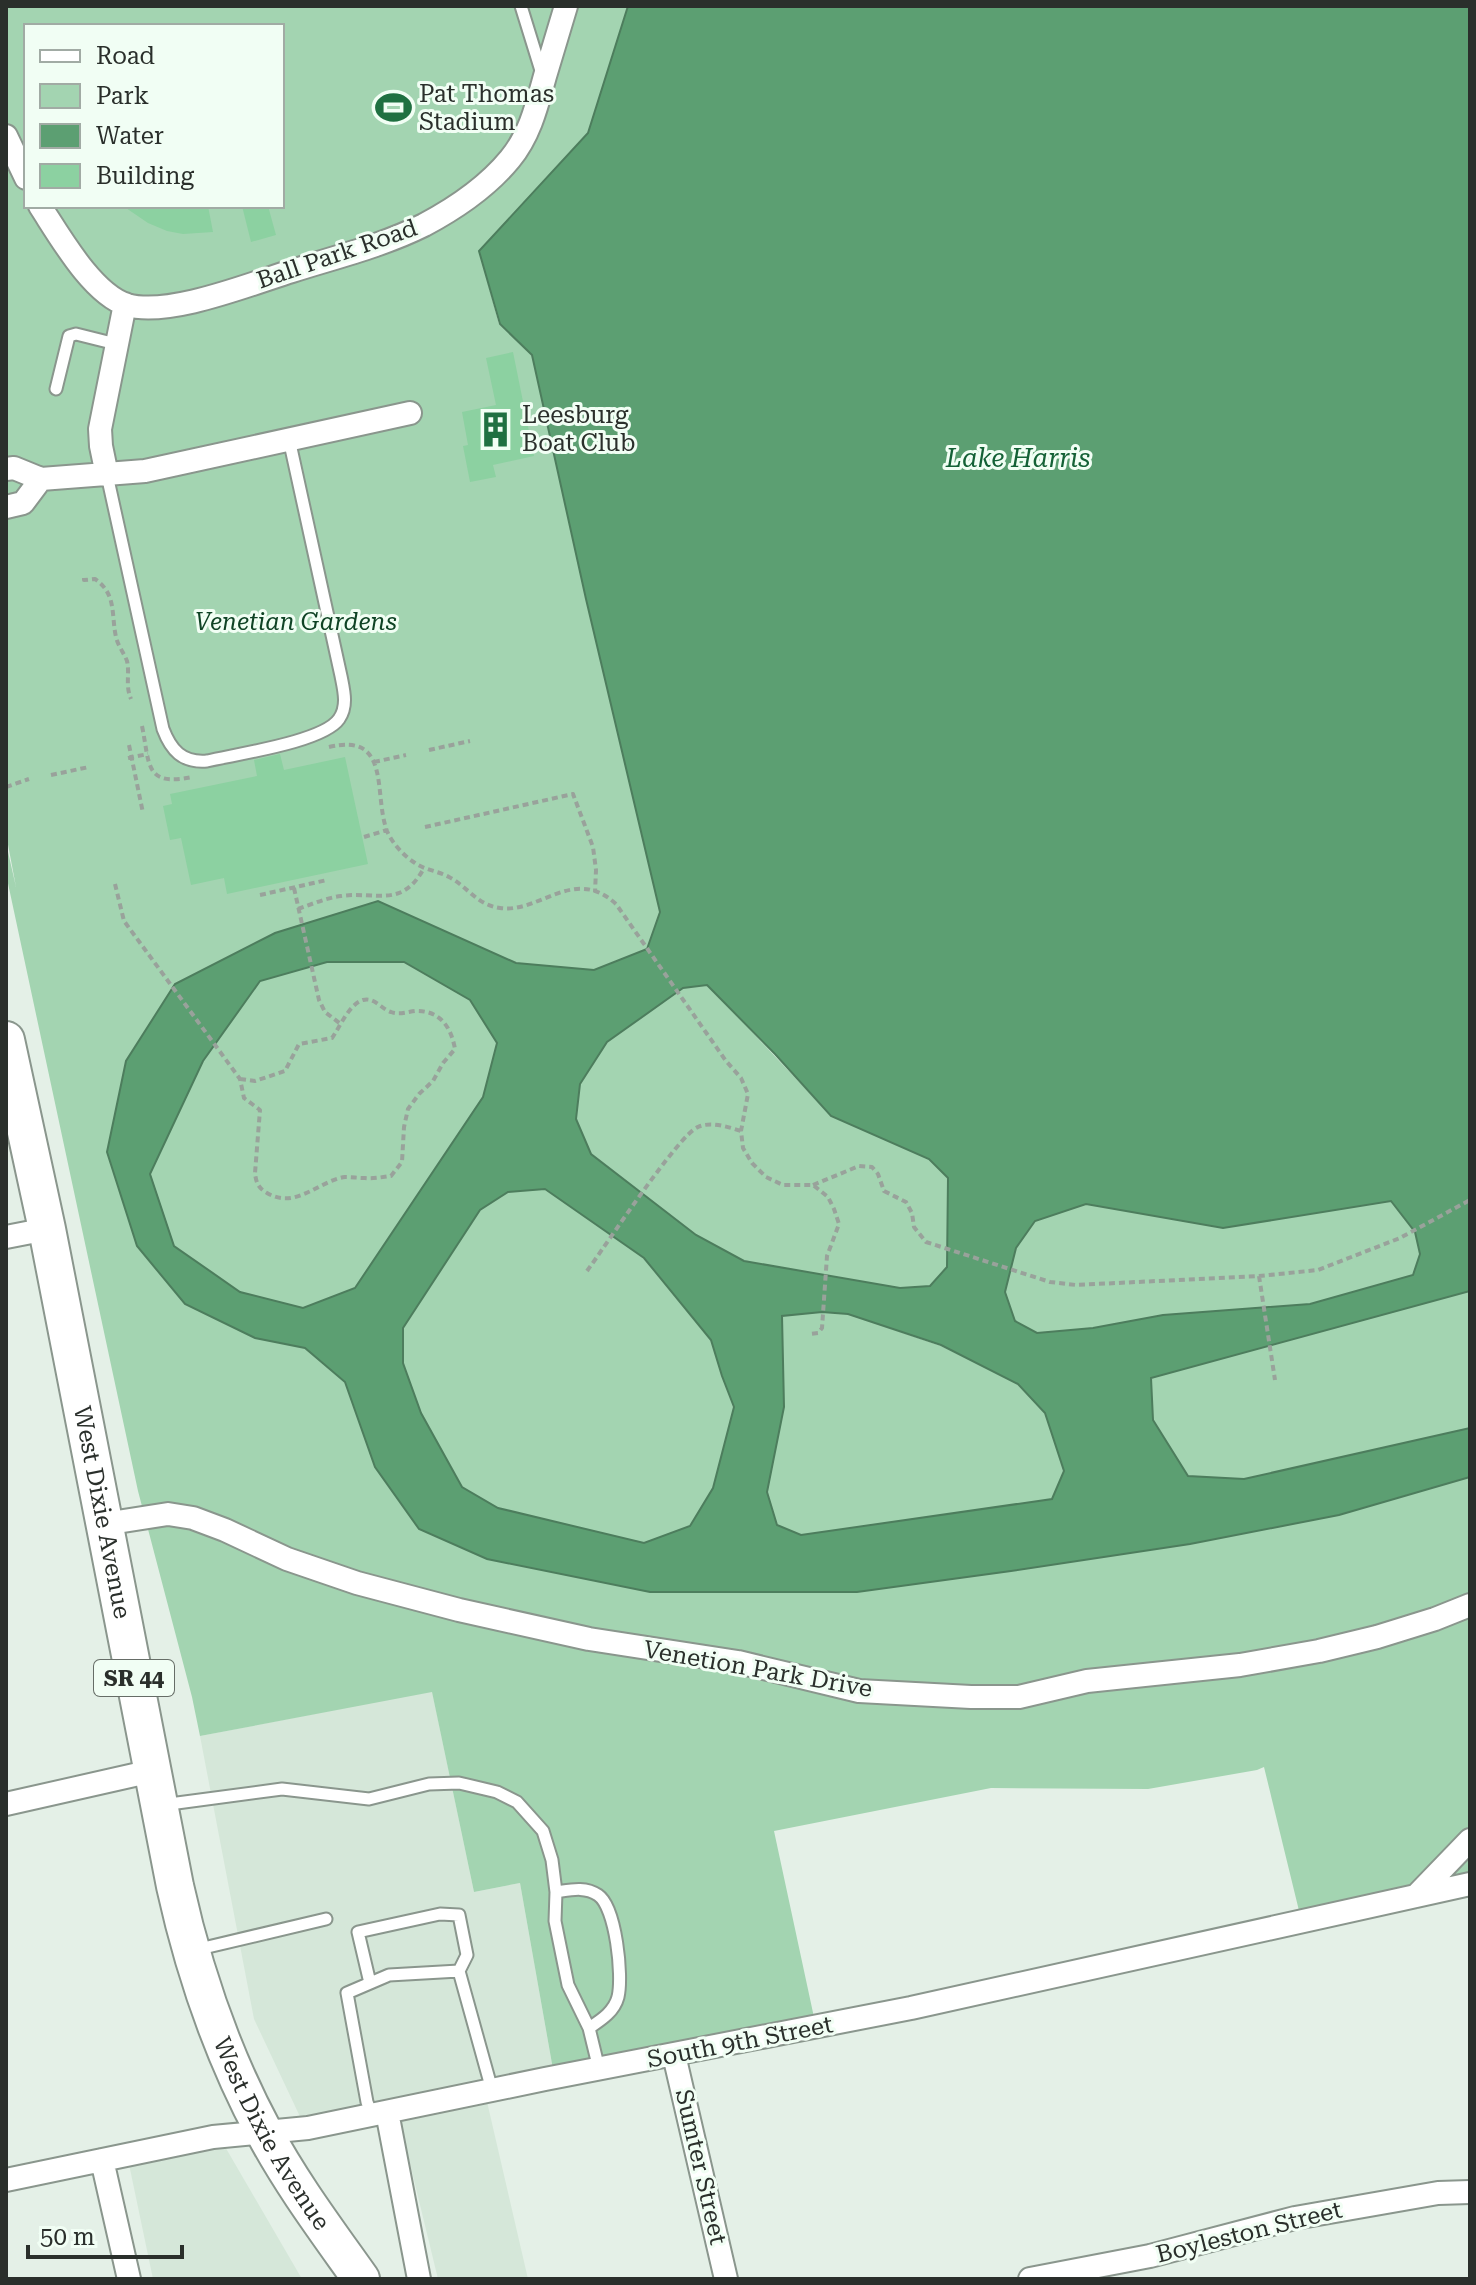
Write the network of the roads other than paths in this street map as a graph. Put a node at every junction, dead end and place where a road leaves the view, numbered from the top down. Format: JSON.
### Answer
{"nodes":[{"id":1,"x":521,"y":6,"type":"edge"},
{"id":2,"x":566,"y":6,"type":"edge"},
{"id":3,"x":544,"y":80,"type":"junction"},
{"id":4,"x":6,"y":136,"type":"edge"},
{"id":5,"x":24,"y":174,"type":"edge"},
{"id":6,"x":41,"y":208,"type":"edge"},
{"id":7,"x":125,"y":304,"type":"junction"},
{"id":8,"x":116,"y":344,"type":"junction"},
{"id":9,"x":56,"y":389,"type":"dead end"},
{"id":10,"x":410,"y":413,"type":"dead end"},
{"id":11,"x":289,"y":439,"type":"junction"},
{"id":12,"x":6,"y":469,"type":"edge"},
{"id":13,"x":107,"y":475,"type":"junction"},
{"id":14,"x":41,"y":479,"type":"junction"},
{"id":15,"x":6,"y":507,"type":"edge"},
{"id":16,"x":6,"y":1040,"type":"edge"},
{"id":17,"x":47,"y":1229,"type":"junction"},
{"id":18,"x":6,"y":1237,"type":"edge"},
{"id":19,"x":104,"y":1524,"type":"junction"},
{"id":20,"x":1470,"y":1605,"type":"edge"},
{"id":21,"x":152,"y":1771,"type":"junction"},
{"id":22,"x":6,"y":1804,"type":"edge"},
{"id":23,"x":159,"y":1805,"type":"junction"},
{"id":24,"x":1470,"y":1840,"type":"edge"},
{"id":25,"x":1470,"y":1884,"type":"edge"},
{"id":26,"x":556,"y":1892,"type":"junction"},
{"id":27,"x":1416,"y":1896,"type":"junction"},
{"id":28,"x":326,"y":1919,"type":"dead end"},
{"id":29,"x":190,"y":1951,"type":"junction"},
{"id":30,"x":459,"y":1971,"type":"junction"},
{"id":31,"x":370,"y":1983,"type":"junction"},
{"id":32,"x":589,"y":2028,"type":"junction"},
{"id":33,"x":674,"y":2055,"type":"junction"},
{"id":34,"x":599,"y":2069,"type":"junction"},
{"id":35,"x":492,"y":2090,"type":"junction"},
{"id":36,"x":379,"y":2114,"type":"junction"},
{"id":37,"x":263,"y":2131,"type":"junction"},
{"id":38,"x":102,"y":2160,"type":"junction"},
{"id":39,"x":6,"y":2180,"type":"edge"},
{"id":40,"x":1470,"y":2192,"type":"edge"},
{"id":41,"x":129,"y":2279,"type":"edge"},
{"id":42,"x":361,"y":2279,"type":"edge"},
{"id":43,"x":419,"y":2279,"type":"edge"},
{"id":44,"x":726,"y":2279,"type":"edge"},
{"id":45,"x":1030,"y":2279,"type":"edge"}],
"edges":[{"from":1,"to":3,"type":"lane"},
{"from":2,"to":3,"type":"street","name":"Ball Park Road"},
{"from":3,"to":7,"type":"street","name":"Ball Park Road"},
{"from":4,"to":5,"type":"street"},
{"from":6,"to":7,"type":"street"},
{"from":7,"to":8,"type":"street"},
{"from":8,"to":9,"type":"lane"},
{"from":8,"to":13,"type":"street"},
{"from":10,"to":11,"type":"street"},
{"from":11,"to":13,"type":"street"},
{"from":11,"to":13,"type":"lane"},
{"from":12,"to":14,"type":"street"},
{"from":13,"to":14,"type":"street"},
{"from":14,"to":15,"type":"street"},
{"from":16,"to":17,"type":"main road","name":"West Dixie Avenue","number":"SR 44"},
{"from":17,"to":18,"type":"street"},
{"from":17,"to":19,"type":"main road","name":"West Dixie Avenue","number":"SR 44"},
{"from":19,"to":20,"type":"street","name":"Venetion Park Drive"},
{"from":19,"to":21,"type":"main road","name":"West Dixie Avenue","number":"SR 44"},
{"from":21,"to":22,"type":"street"},
{"from":21,"to":23,"type":"main road","name":"West Dixie Avenue","number":"SR 44"},
{"from":23,"to":26,"type":"lane"},
{"from":23,"to":29,"type":"main road","name":"West Dixie Avenue","number":"SR 44"},
{"from":24,"to":27,"type":"street"},
{"from":25,"to":27,"type":"street","name":"South 9th Street"},
{"from":26,"to":32,"type":"lane"},
{"from":26,"to":32,"type":"lane"},
{"from":27,"to":33,"type":"street","name":"South 9th Street"},
{"from":28,"to":29,"type":"lane"},
{"from":29,"to":37,"type":"main road","name":"West Dixie Avenue","number":"SR 44"},
{"from":30,"to":31,"type":"lane"},
{"from":30,"to":31,"type":"lane"},
{"from":30,"to":35,"type":"lane"},
{"from":31,"to":36,"type":"lane"},
{"from":32,"to":34,"type":"lane"},
{"from":33,"to":34,"type":"street","name":"South 9th Street"},
{"from":33,"to":44,"type":"street","name":"Sumter Street"},
{"from":34,"to":35,"type":"street","name":"South 9th Street"},
{"from":35,"to":36,"type":"street","name":"South 9th Street"},
{"from":36,"to":37,"type":"street","name":"South 9th Street"},
{"from":36,"to":43,"type":"street"},
{"from":37,"to":38,"type":"street","name":"South 9th Street"},
{"from":37,"to":42,"type":"main road","name":"West Dixie Avenue","number":"SR 44"},
{"from":38,"to":39,"type":"street","name":"South 9th Street"},
{"from":38,"to":41,"type":"street"},
{"from":40,"to":45,"type":"street","name":"Boyleston Street"}]}
